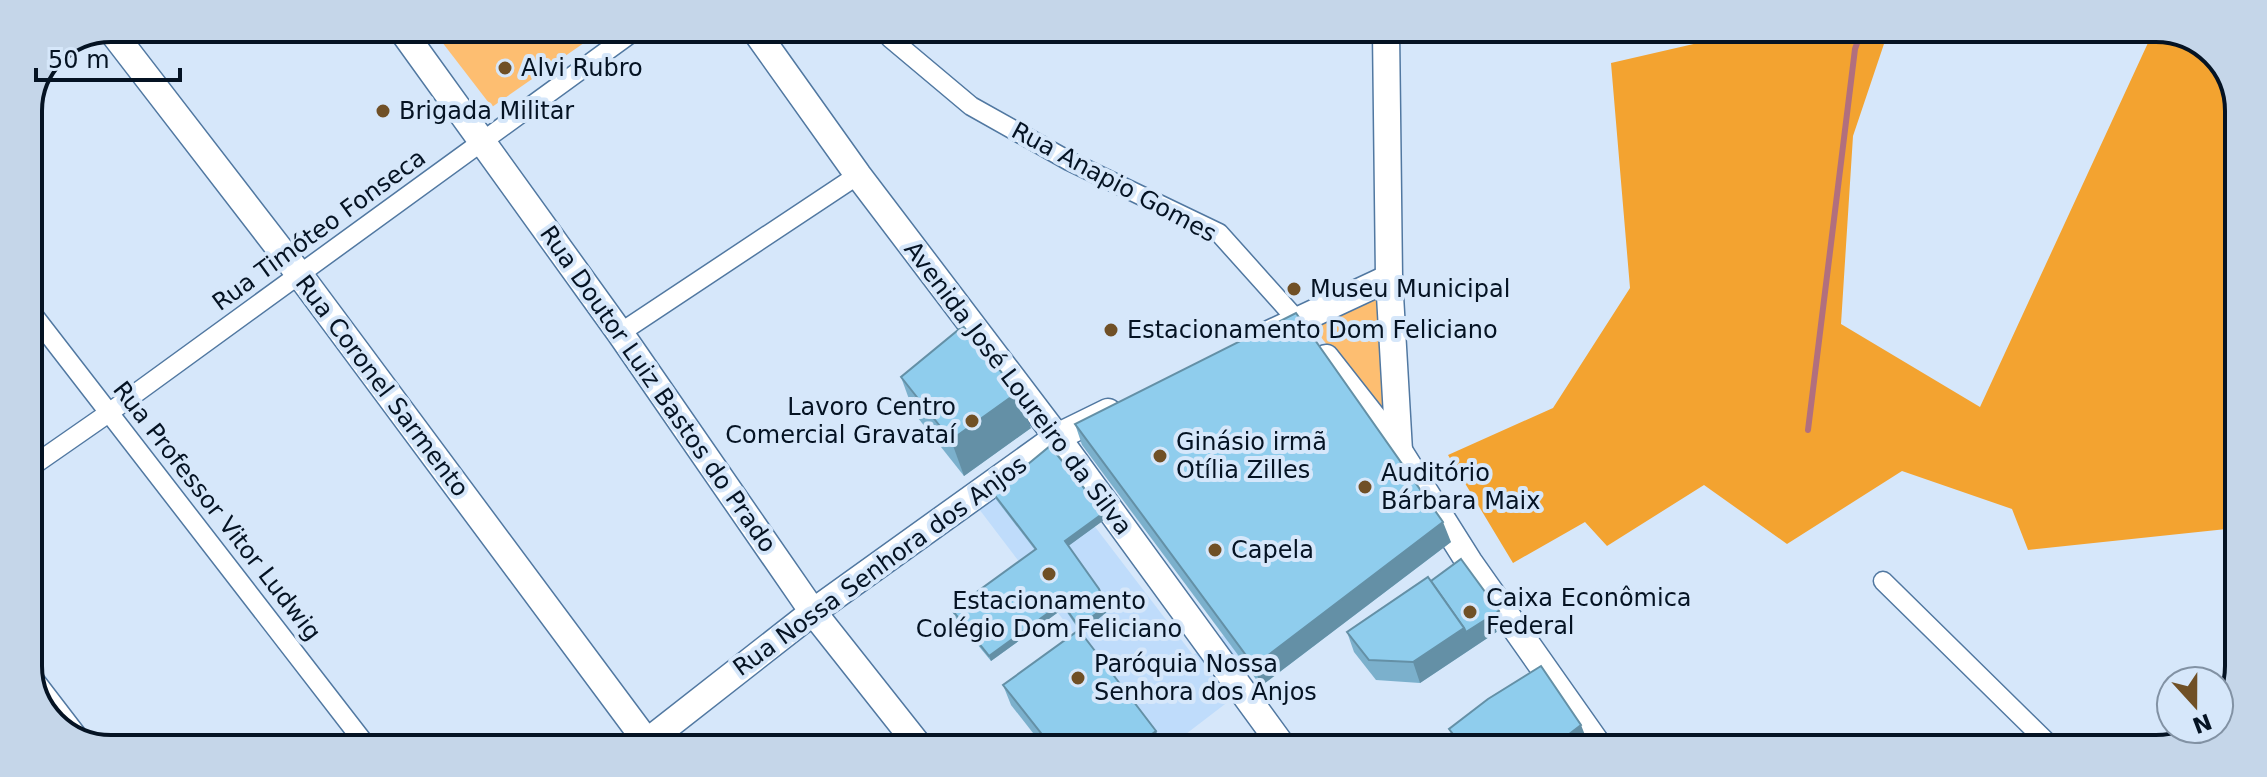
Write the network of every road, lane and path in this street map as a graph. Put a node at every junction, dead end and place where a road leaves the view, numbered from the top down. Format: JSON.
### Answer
{"nodes":[{"id":1,"x":120,"y":42,"type":"edge"},
{"id":2,"x":411,"y":42,"type":"edge"},
{"id":3,"x":619,"y":42,"type":"edge"},
{"id":4,"x":763,"y":42,"type":"edge"},
{"id":5,"x":895,"y":42,"type":"edge"},
{"id":6,"x":1386,"y":42,"type":"edge"},
{"id":7,"x":483,"y":141,"type":"junction"},
{"id":8,"x":858,"y":175,"type":"junction"},
{"id":9,"x":299,"y":274,"type":"junction"},
{"id":10,"x":1389,"y":278,"type":"junction"},
{"id":11,"x":1297,"y":320,"type":"junction"},
{"id":12,"x":42,"y":326,"type":"edge"},
{"id":13,"x":620,"y":333,"type":"junction"},
{"id":14,"x":1241,"y":348,"type":"edge"},
{"id":15,"x":1128,"y":403,"type":"edge"},
{"id":16,"x":110,"y":412,"type":"junction"},
{"id":17,"x":1057,"y":437,"type":"junction"},
{"id":18,"x":1399,"y":451,"type":"junction"},
{"id":19,"x":42,"y":459,"type":"edge"},
{"id":20,"x":1883,"y":581,"type":"dead end"},
{"id":21,"x":813,"y":612,"type":"junction"},
{"id":22,"x":358,"y":735,"type":"edge"},
{"id":23,"x":639,"y":735,"type":"edge"},
{"id":24,"x":657,"y":735,"type":"edge"},
{"id":25,"x":910,"y":735,"type":"edge"},
{"id":26,"x":1274,"y":735,"type":"edge"},
{"id":27,"x":1591,"y":735,"type":"edge"},
{"id":28,"x":2040,"y":735,"type":"edge"}],
"edges":[{"from":1,"to":9,"type":"street","name":"Rua Coronel Sarmento"},
{"from":2,"to":7,"type":"street","name":"Rua Doutor Luiz Bastos do Prado"},
{"from":3,"to":7,"type":"street","name":"Rua Timóteo Fonseca"},
{"from":4,"to":8,"type":"street","name":"Avenida José Loureiro da Silva"},
{"from":5,"to":11,"type":"street","name":"Rua Anapio Gomes"},
{"from":6,"to":10,"type":"street"},
{"from":7,"to":9,"type":"street","name":"Rua Timóteo Fonseca"},
{"from":7,"to":13,"type":"street","name":"Rua Doutor Luiz Bastos do Prado"},
{"from":8,"to":13,"type":"street"},
{"from":8,"to":17,"type":"street","name":"Avenida José Loureiro da Silva"},
{"from":9,"to":16,"type":"street","name":"Rua Timóteo Fonseca"},
{"from":9,"to":23,"type":"street","name":"Rua Coronel Sarmento"},
{"from":10,"to":11,"type":"street"},
{"from":10,"to":18,"type":"street"},
{"from":11,"to":14,"type":"street"},
{"from":11,"to":18,"type":"street","name":"Rua Anapio Gomes"},
{"from":12,"to":16,"type":"street","name":"Rua Professor Vitor Ludwig"},
{"from":13,"to":21,"type":"street","name":"Rua Doutor Luiz Bastos do Prado"},
{"from":15,"to":17,"type":"street","name":"Rua Nossa Senhora dos Anjos"},
{"from":16,"to":19,"type":"street","name":"Rua Timóteo Fonseca"},
{"from":16,"to":22,"type":"street","name":"Rua Professor Vitor Ludwig"},
{"from":17,"to":21,"type":"street","name":"Rua Nossa Senhora dos Anjos"},
{"from":17,"to":26,"type":"street","name":"Avenida José Loureiro da Silva"},
{"from":18,"to":27,"type":"street","name":"Rua Anapio Gomes"},
{"from":20,"to":28,"type":"street"},
{"from":21,"to":24,"type":"street","name":"Rua Nossa Senhora dos Anjos"},
{"from":21,"to":25,"type":"street","name":"Rua Doutor Luiz Bastos do Prado"}]}
